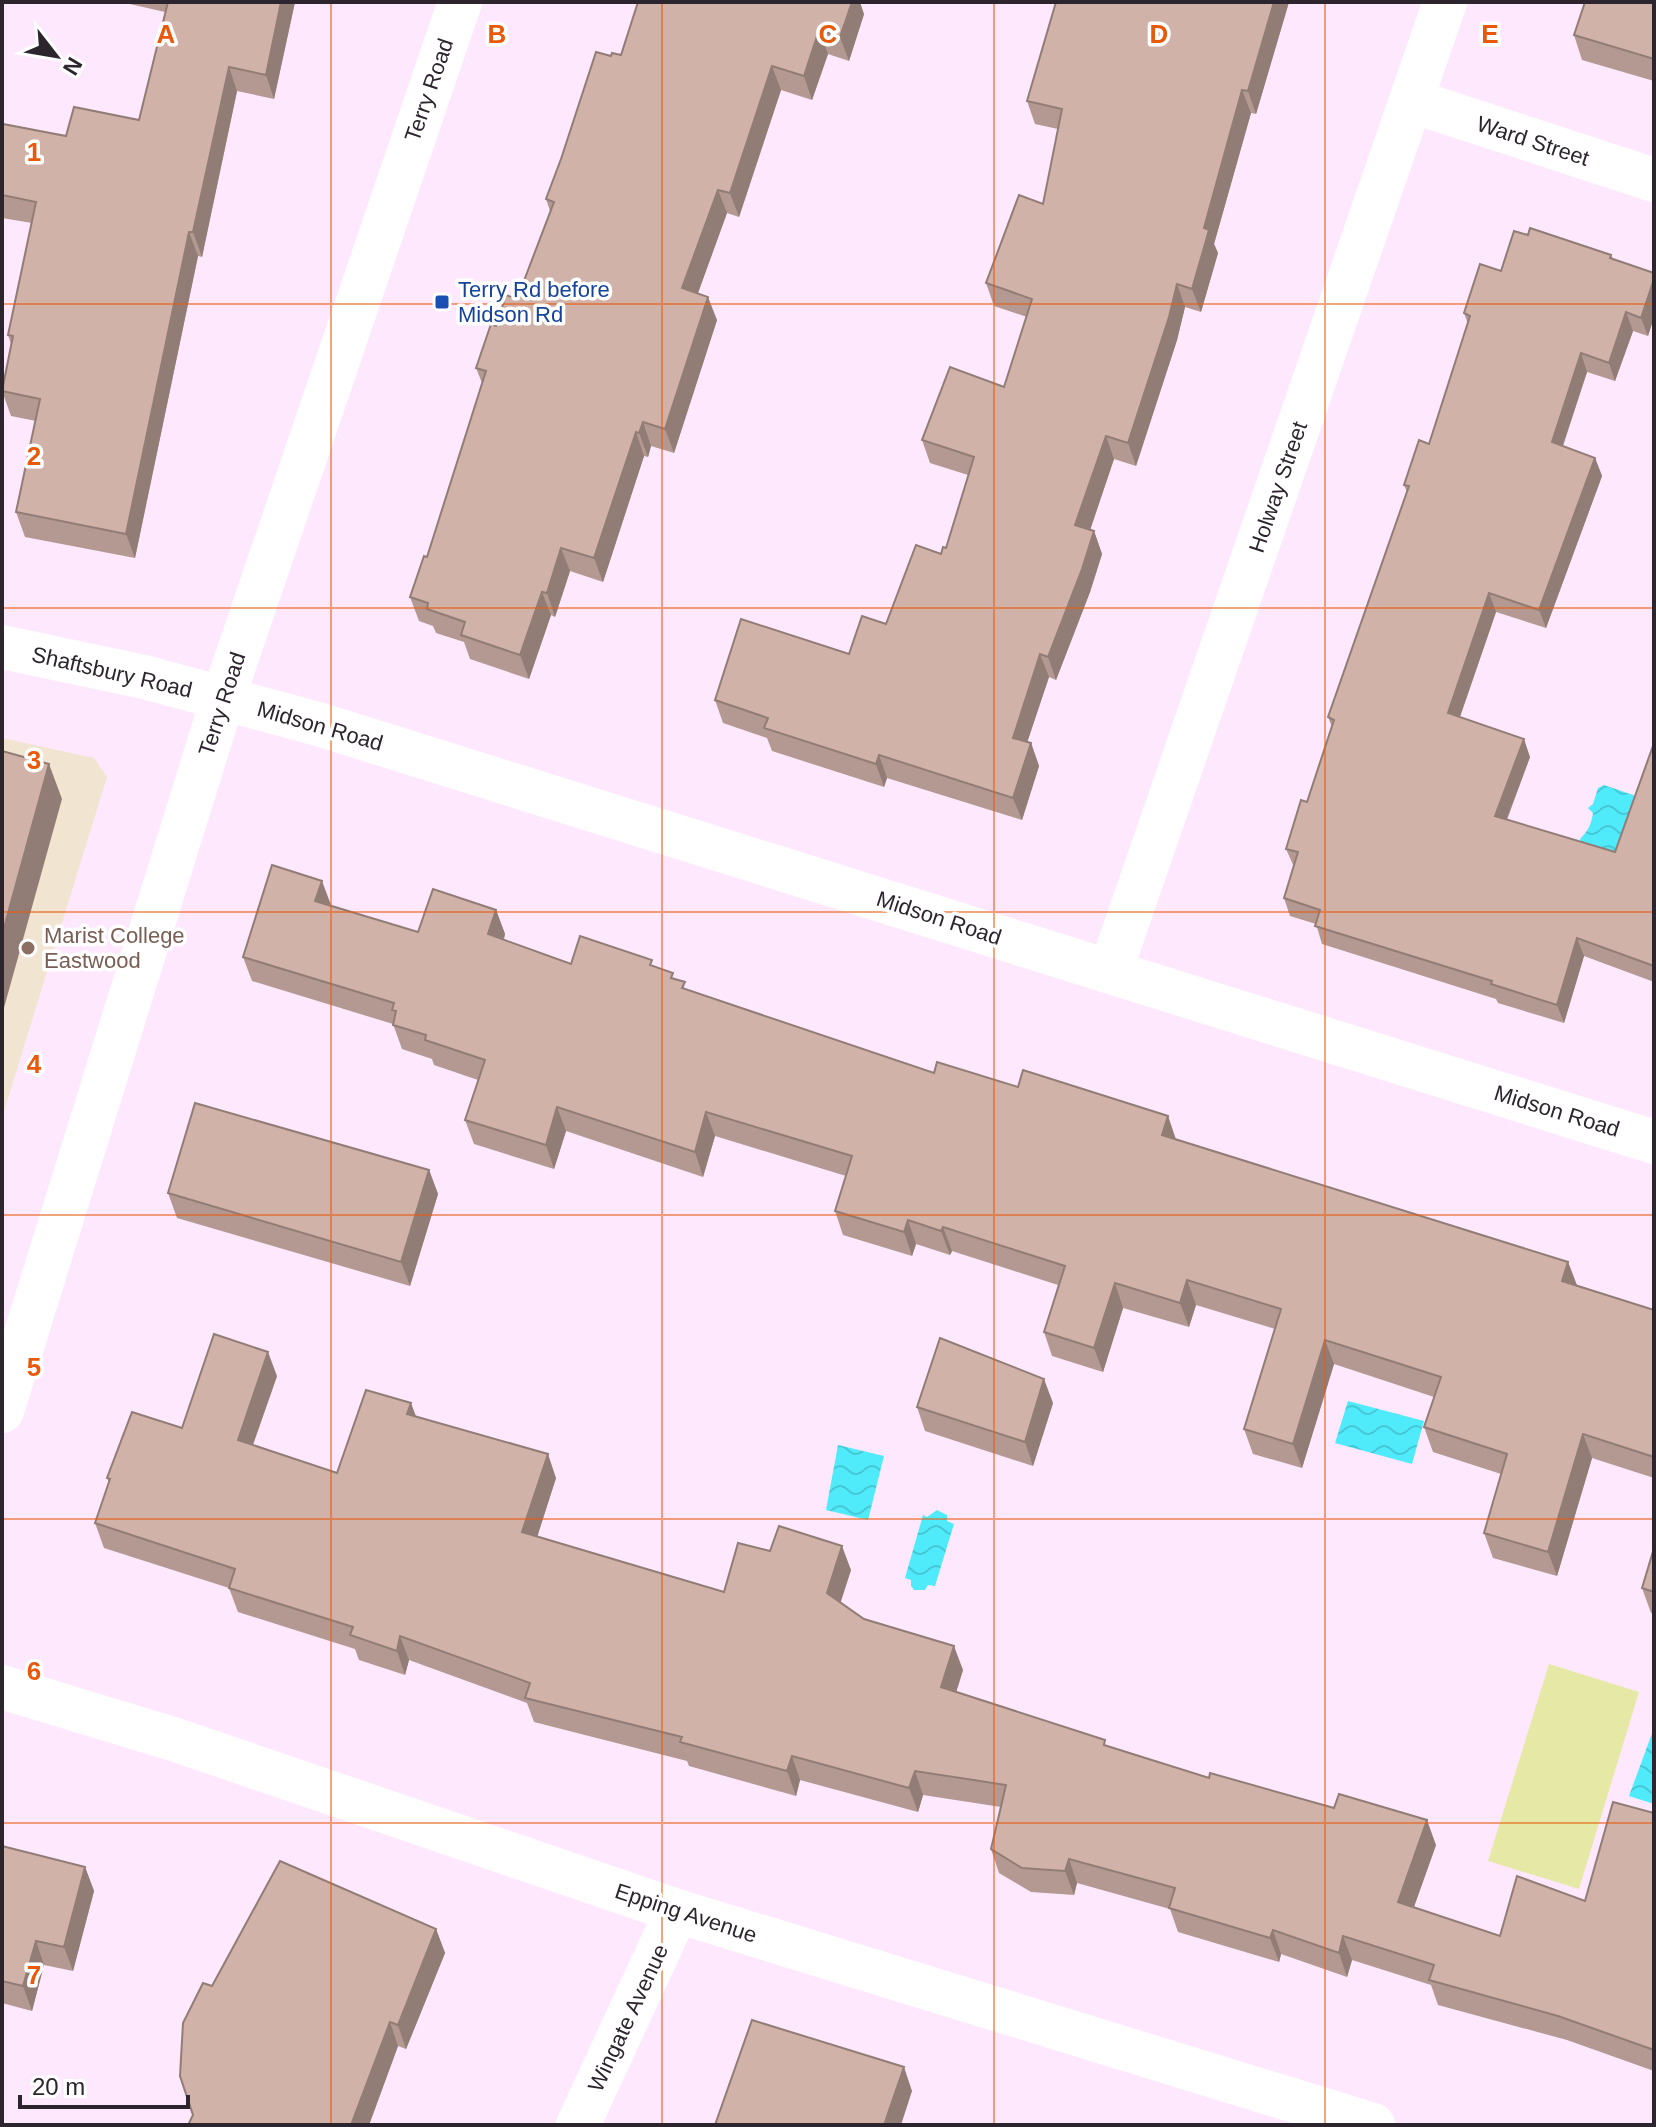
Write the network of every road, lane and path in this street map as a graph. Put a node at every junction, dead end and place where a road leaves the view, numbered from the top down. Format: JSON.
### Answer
{"nodes":[{"id":1,"x":460,"y":2,"type":"edge"},
{"id":2,"x":1445,"y":2,"type":"edge"},
{"id":3,"x":1412,"y":101,"type":"junction"},
{"id":4,"x":1654,"y":180,"type":"edge"},
{"id":5,"x":2,"y":647,"type":"edge"},
{"id":6,"x":223,"y":698,"type":"junction"},
{"id":7,"x":1110,"y":972,"type":"junction"},
{"id":8,"x":1654,"y":1142,"type":"edge"},
{"id":9,"x":2,"y":1411,"type":"edge"},
{"id":10,"x":2,"y":1687,"type":"edge"},
{"id":11,"x":677,"y":1911,"type":"junction"},
{"id":12,"x":578,"y":2125,"type":"edge"},
{"id":13,"x":1373,"y":2125,"type":"edge"}],
"edges":[{"from":1,"to":6,"type":"street","name":"Terry Road"},
{"from":2,"to":3,"type":"street","name":"Holway Street"},
{"from":3,"to":4,"type":"street","name":"Ward Street"},
{"from":3,"to":7,"type":"street","name":"Holway Street"},
{"from":5,"to":6,"type":"street","name":"Shaftsbury Road"},
{"from":6,"to":7,"type":"street","name":"Midson Road"},
{"from":6,"to":9,"type":"street","name":"Terry Road"},
{"from":7,"to":8,"type":"street","name":"Midson Road"},
{"from":10,"to":11,"type":"street","name":"Epping Avenue"},
{"from":11,"to":12,"type":"street","name":"Wingate Avenue"},
{"from":11,"to":13,"type":"street","name":"Epping Avenue"}]}
